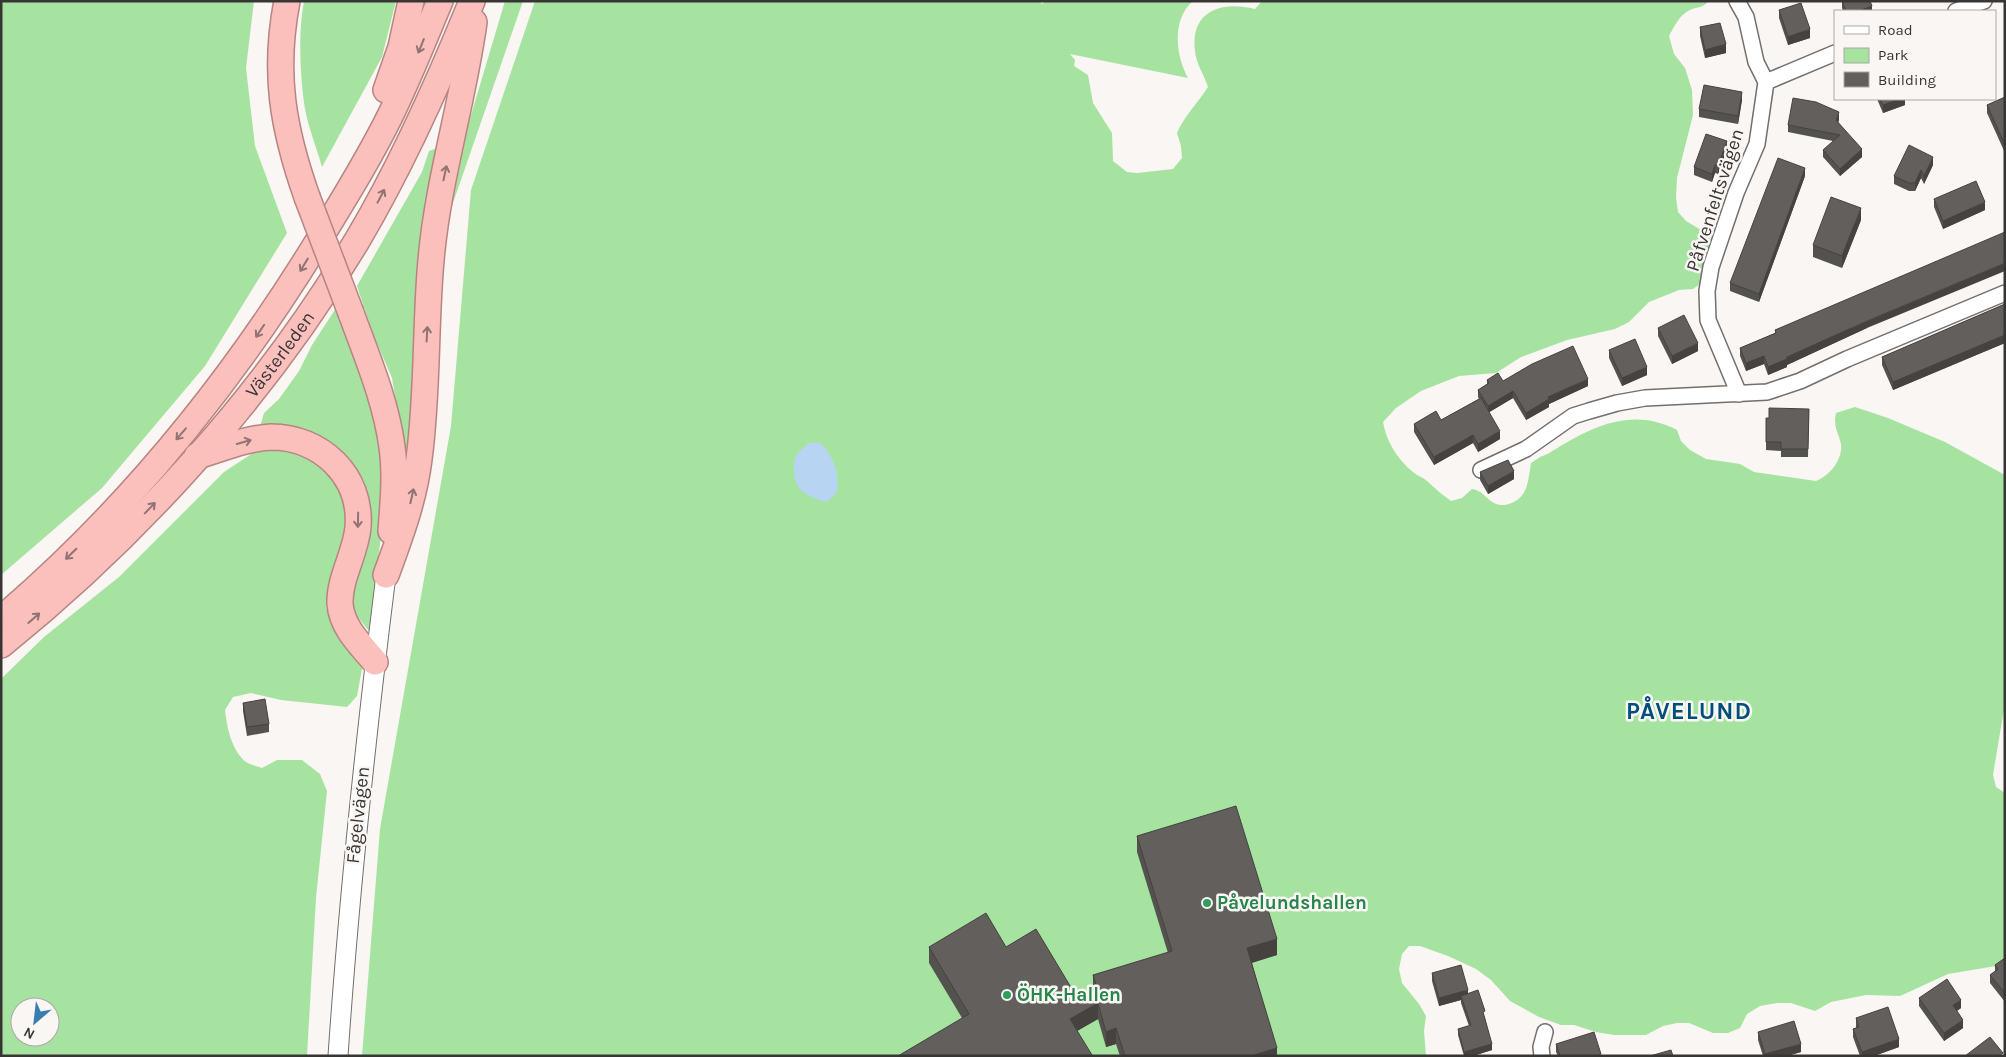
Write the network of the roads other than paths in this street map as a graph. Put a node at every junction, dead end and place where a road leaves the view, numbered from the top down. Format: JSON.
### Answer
{"nodes":[{"id":1,"x":287,"y":1,"type":"edge"},
{"id":2,"x":411,"y":1,"type":"edge"},
{"id":3,"x":440,"y":1,"type":"edge"},
{"id":4,"x":472,"y":1,"type":"edge"},
{"id":5,"x":477,"y":1,"type":"edge"},
{"id":6,"x":1737,"y":1,"type":"edge"},
{"id":7,"x":1984,"y":1,"type":"edge"},
{"id":8,"x":1959,"y":10,"type":"edge"},
{"id":9,"x":1834,"y":53,"type":"edge"},
{"id":10,"x":1766,"y":82,"type":"junction"},
{"id":11,"x":357,"y":178,"type":"junction"},
{"id":12,"x":2005,"y":293,"type":"edge"},
{"id":13,"x":1739,"y":394,"type":"junction"},
{"id":14,"x":197,"y":456,"type":"junction"},
{"id":15,"x":1481,"y":470,"type":"edge"},
{"id":16,"x":386,"y":575,"type":"junction"},
{"id":17,"x":1,"y":619,"type":"edge"},
{"id":18,"x":1,"y":645,"type":"edge"},
{"id":19,"x":375,"y":662,"type":"junction"},
{"id":20,"x":1545,"y":1032,"type":"dead end"},
{"id":21,"x":338,"y":1056,"type":"edge"},
{"id":22,"x":1542,"y":1056,"type":"edge"}],
"edges":[{"from":1,"to":16,"type":"highway","bridge":true},
{"from":2,"to":11,"type":"highway"},
{"from":3,"to":11,"type":"highway","name":"Västerleden","one_way":true},
{"from":14,"to":4,"type":"highway","name":"Västerleden","one_way":true},
{"from":16,"to":5,"type":"highway","one_way":true},
{"from":6,"to":10,"type":"street"},
{"from":7,"to":8,"type":"street"},
{"from":9,"to":10,"type":"street"},
{"from":10,"to":13,"type":"street","name":"Påfvenfeltsvägen"},
{"from":11,"to":17,"type":"highway","name":"Västerleden","one_way":true},
{"from":12,"to":13,"type":"street"},
{"from":13,"to":15,"type":"street"},
{"from":18,"to":14,"type":"highway","name":"Västerleden","one_way":true},
{"from":14,"to":19,"type":"highway","one_way":true},
{"from":16,"to":19,"type":"street","name":"Fågelvägen"},
{"from":19,"to":21,"type":"street","name":"Fågelvägen"},
{"from":20,"to":22,"type":"street"}]}
